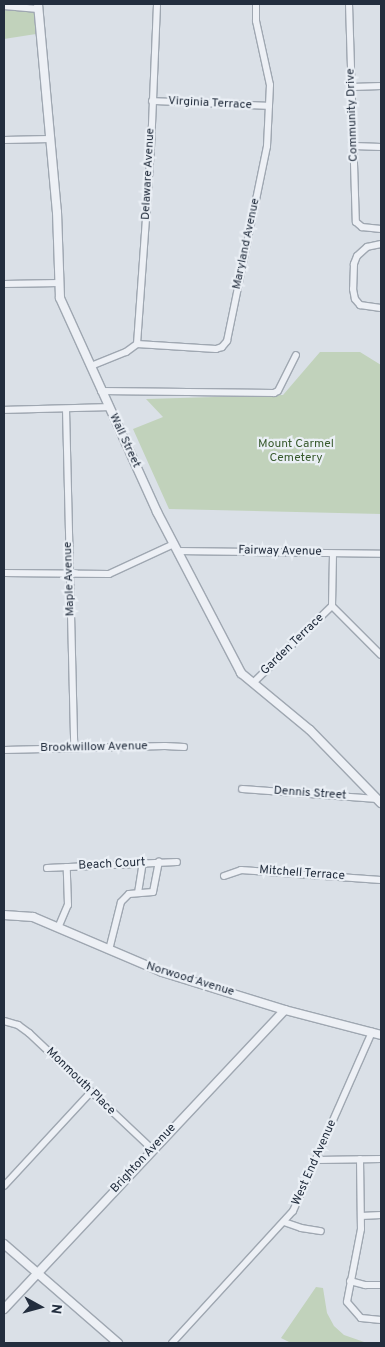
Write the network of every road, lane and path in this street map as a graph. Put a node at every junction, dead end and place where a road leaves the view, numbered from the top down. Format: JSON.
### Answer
{"nodes":[{"id":1,"x":157,"y":4,"type":"edge"},
{"id":2,"x":256,"y":4,"type":"edge"},
{"id":3,"x":349,"y":4,"type":"edge"},
{"id":4,"x":4,"y":6,"type":"edge"},
{"id":5,"x":38,"y":6,"type":"edge"},
{"id":6,"x":381,"y":86,"type":"edge"},
{"id":7,"x":352,"y":87,"type":"junction"},
{"id":8,"x":152,"y":101,"type":"junction"},
{"id":9,"x":269,"y":106,"type":"junction"},
{"id":10,"x":50,"y":139,"type":"junction"},
{"id":11,"x":4,"y":140,"type":"edge"},
{"id":12,"x":354,"y":146,"type":"junction"},
{"id":13,"x":381,"y":147,"type":"edge"},
{"id":14,"x":381,"y":229,"type":"edge"},
{"id":15,"x":381,"y":244,"type":"edge"},
{"id":16,"x":59,"y":283,"type":"junction"},
{"id":17,"x":4,"y":284,"type":"edge"},
{"id":18,"x":381,"y":308,"type":"edge"},
{"id":19,"x":137,"y":344,"type":"junction"},
{"id":20,"x":296,"y":355,"type":"dead end"},
{"id":21,"x":90,"y":366,"type":"junction"},
{"id":22,"x":101,"y":391,"type":"junction"},
{"id":23,"x":109,"y":408,"type":"junction"},
{"id":24,"x":66,"y":409,"type":"junction"},
{"id":25,"x":4,"y":410,"type":"edge"},
{"id":26,"x":176,"y":547,"type":"junction"},
{"id":27,"x":333,"y":554,"type":"junction"},
{"id":28,"x":381,"y":554,"type":"edge"},
{"id":29,"x":4,"y":573,"type":"edge"},
{"id":30,"x":70,"y":574,"type":"junction"},
{"id":31,"x":332,"y":606,"type":"junction"},
{"id":32,"x":381,"y":656,"type":"edge"},
{"id":33,"x":253,"y":683,"type":"junction"},
{"id":34,"x":184,"y":747,"type":"dead end"},
{"id":35,"x":74,"y":748,"type":"junction"},
{"id":36,"x":4,"y":750,"type":"edge"},
{"id":37,"x":242,"y":789,"type":"dead end"},
{"id":38,"x":380,"y":801,"type":"edge"},
{"id":39,"x":158,"y":862,"type":"junction"},
{"id":40,"x":177,"y":862,"type":"dead end"},
{"id":41,"x":143,"y":863,"type":"junction"},
{"id":42,"x":67,"y":867,"type":"junction"},
{"id":43,"x":47,"y":868,"type":"dead end"},
{"id":44,"x":224,"y":876,"type":"dead end"},
{"id":45,"x":381,"y":880,"type":"edge"},
{"id":46,"x":138,"y":893,"type":"junction"},
{"id":47,"x":4,"y":915,"type":"edge"},
{"id":48,"x":58,"y":928,"type":"junction"},
{"id":49,"x":109,"y":950,"type":"junction"},
{"id":50,"x":285,"y":1010,"type":"junction"},
{"id":51,"x":4,"y":1021,"type":"edge"},
{"id":52,"x":372,"y":1032,"type":"junction"},
{"id":53,"x":381,"y":1034,"type":"edge"},
{"id":54,"x":90,"y":1093,"type":"junction"},
{"id":55,"x":153,"y":1150,"type":"junction"},
{"id":56,"x":360,"y":1159,"type":"junction"},
{"id":57,"x":381,"y":1159,"type":"edge"},
{"id":58,"x":317,"y":1160,"type":"junction"},
{"id":59,"x":4,"y":1186,"type":"edge"},
{"id":60,"x":381,"y":1215,"type":"edge"},
{"id":61,"x":361,"y":1216,"type":"junction"},
{"id":62,"x":284,"y":1222,"type":"junction"},
{"id":63,"x":321,"y":1231,"type":"dead end"},
{"id":64,"x":4,"y":1244,"type":"edge"},
{"id":65,"x":37,"y":1273,"type":"junction"},
{"id":66,"x":350,"y":1281,"type":"junction"},
{"id":67,"x":381,"y":1285,"type":"edge"},
{"id":68,"x":4,"y":1309,"type":"edge"},
{"id":69,"x":381,"y":1320,"type":"edge"},
{"id":70,"x":175,"y":1342,"type":"edge"},
{"id":71,"x":118,"y":1343,"type":"edge"}],
"edges":[{"from":1,"to":8,"type":"street","name":"Delaware Avenue"},
{"from":2,"to":9,"type":"street","name":"Maryland Avenue"},
{"from":3,"to":7,"type":"street","name":"Community Drive"},
{"from":4,"to":5,"type":"street"},
{"from":5,"to":10,"type":"street","name":"Wall Street"},
{"from":6,"to":7,"type":"street"},
{"from":7,"to":12,"type":"street","name":"Community Drive"},
{"from":8,"to":9,"type":"street","name":"Virginia Terrace"},
{"from":8,"to":19,"type":"street","name":"Delaware Avenue"},
{"from":9,"to":19,"type":"street","name":"Maryland Avenue"},
{"from":10,"to":11,"type":"street"},
{"from":10,"to":16,"type":"street","name":"Wall Street"},
{"from":12,"to":13,"type":"street"},
{"from":12,"to":14,"type":"street","name":"Community Drive"},
{"from":15,"to":18,"type":"street"},
{"from":16,"to":17,"type":"street"},
{"from":16,"to":21,"type":"street","name":"Wall Street"},
{"from":19,"to":21,"type":"street"},
{"from":20,"to":22,"type":"street"},
{"from":21,"to":22,"type":"street","name":"Wall Street"},
{"from":22,"to":23,"type":"street","name":"Wall Street"},
{"from":23,"to":24,"type":"street"},
{"from":23,"to":26,"type":"street","name":"Wall Street"},
{"from":24,"to":25,"type":"street"},
{"from":24,"to":30,"type":"street","name":"Maple Avenue"},
{"from":26,"to":27,"type":"street","name":"Fairway Avenue"},
{"from":26,"to":30,"type":"street"},
{"from":26,"to":33,"type":"street","name":"Wall Street"},
{"from":27,"to":28,"type":"street","name":"Fairway Avenue"},
{"from":27,"to":31,"type":"street"},
{"from":29,"to":30,"type":"street"},
{"from":30,"to":35,"type":"street","name":"Maple Avenue"},
{"from":31,"to":32,"type":"street"},
{"from":31,"to":33,"type":"street","name":"Garden Terrace"},
{"from":33,"to":38,"type":"street","name":"Wall Street"},
{"from":34,"to":35,"type":"street","name":"Brookwillow Avenue"},
{"from":35,"to":36,"type":"street","name":"Brookwillow Avenue"},
{"from":37,"to":38,"type":"street","name":"Dennis Street"},
{"from":39,"to":40,"type":"street","name":"Beach Court"},
{"from":39,"to":41,"type":"street","name":"Beach Court"},
{"from":39,"to":46,"type":"street"},
{"from":41,"to":42,"type":"street","name":"Beach Court"},
{"from":41,"to":46,"type":"street"},
{"from":42,"to":43,"type":"street","name":"Beach Court"},
{"from":42,"to":48,"type":"street"},
{"from":44,"to":45,"type":"street","name":"Mitchell Terrace"},
{"from":46,"to":49,"type":"street"},
{"from":47,"to":48,"type":"street","name":"Norwood Avenue"},
{"from":48,"to":49,"type":"street","name":"Norwood Avenue"},
{"from":49,"to":50,"type":"street","name":"Norwood Avenue"},
{"from":50,"to":52,"type":"street","name":"Norwood Avenue"},
{"from":50,"to":55,"type":"street","name":"Brighton Avenue"},
{"from":51,"to":54,"type":"street","name":"Monmouth Place"},
{"from":52,"to":53,"type":"street","name":"Norwood Avenue"},
{"from":52,"to":58,"type":"street","name":"West End Avenue"},
{"from":54,"to":55,"type":"street","name":"Monmouth Place"},
{"from":54,"to":59,"type":"street"},
{"from":55,"to":65,"type":"street","name":"Brighton Avenue"},
{"from":56,"to":57,"type":"street"},
{"from":56,"to":58,"type":"street"},
{"from":56,"to":61,"type":"street"},
{"from":58,"to":62,"type":"street","name":"West End Avenue"},
{"from":60,"to":61,"type":"street"},
{"from":61,"to":66,"type":"street"},
{"from":62,"to":63,"type":"street"},
{"from":62,"to":70,"type":"street","name":"West End Avenue"},
{"from":64,"to":65,"type":"street"},
{"from":65,"to":68,"type":"street","name":"Brighton Avenue"},
{"from":65,"to":71,"type":"street"},
{"from":66,"to":67,"type":"street"},
{"from":66,"to":69,"type":"street"}]}
